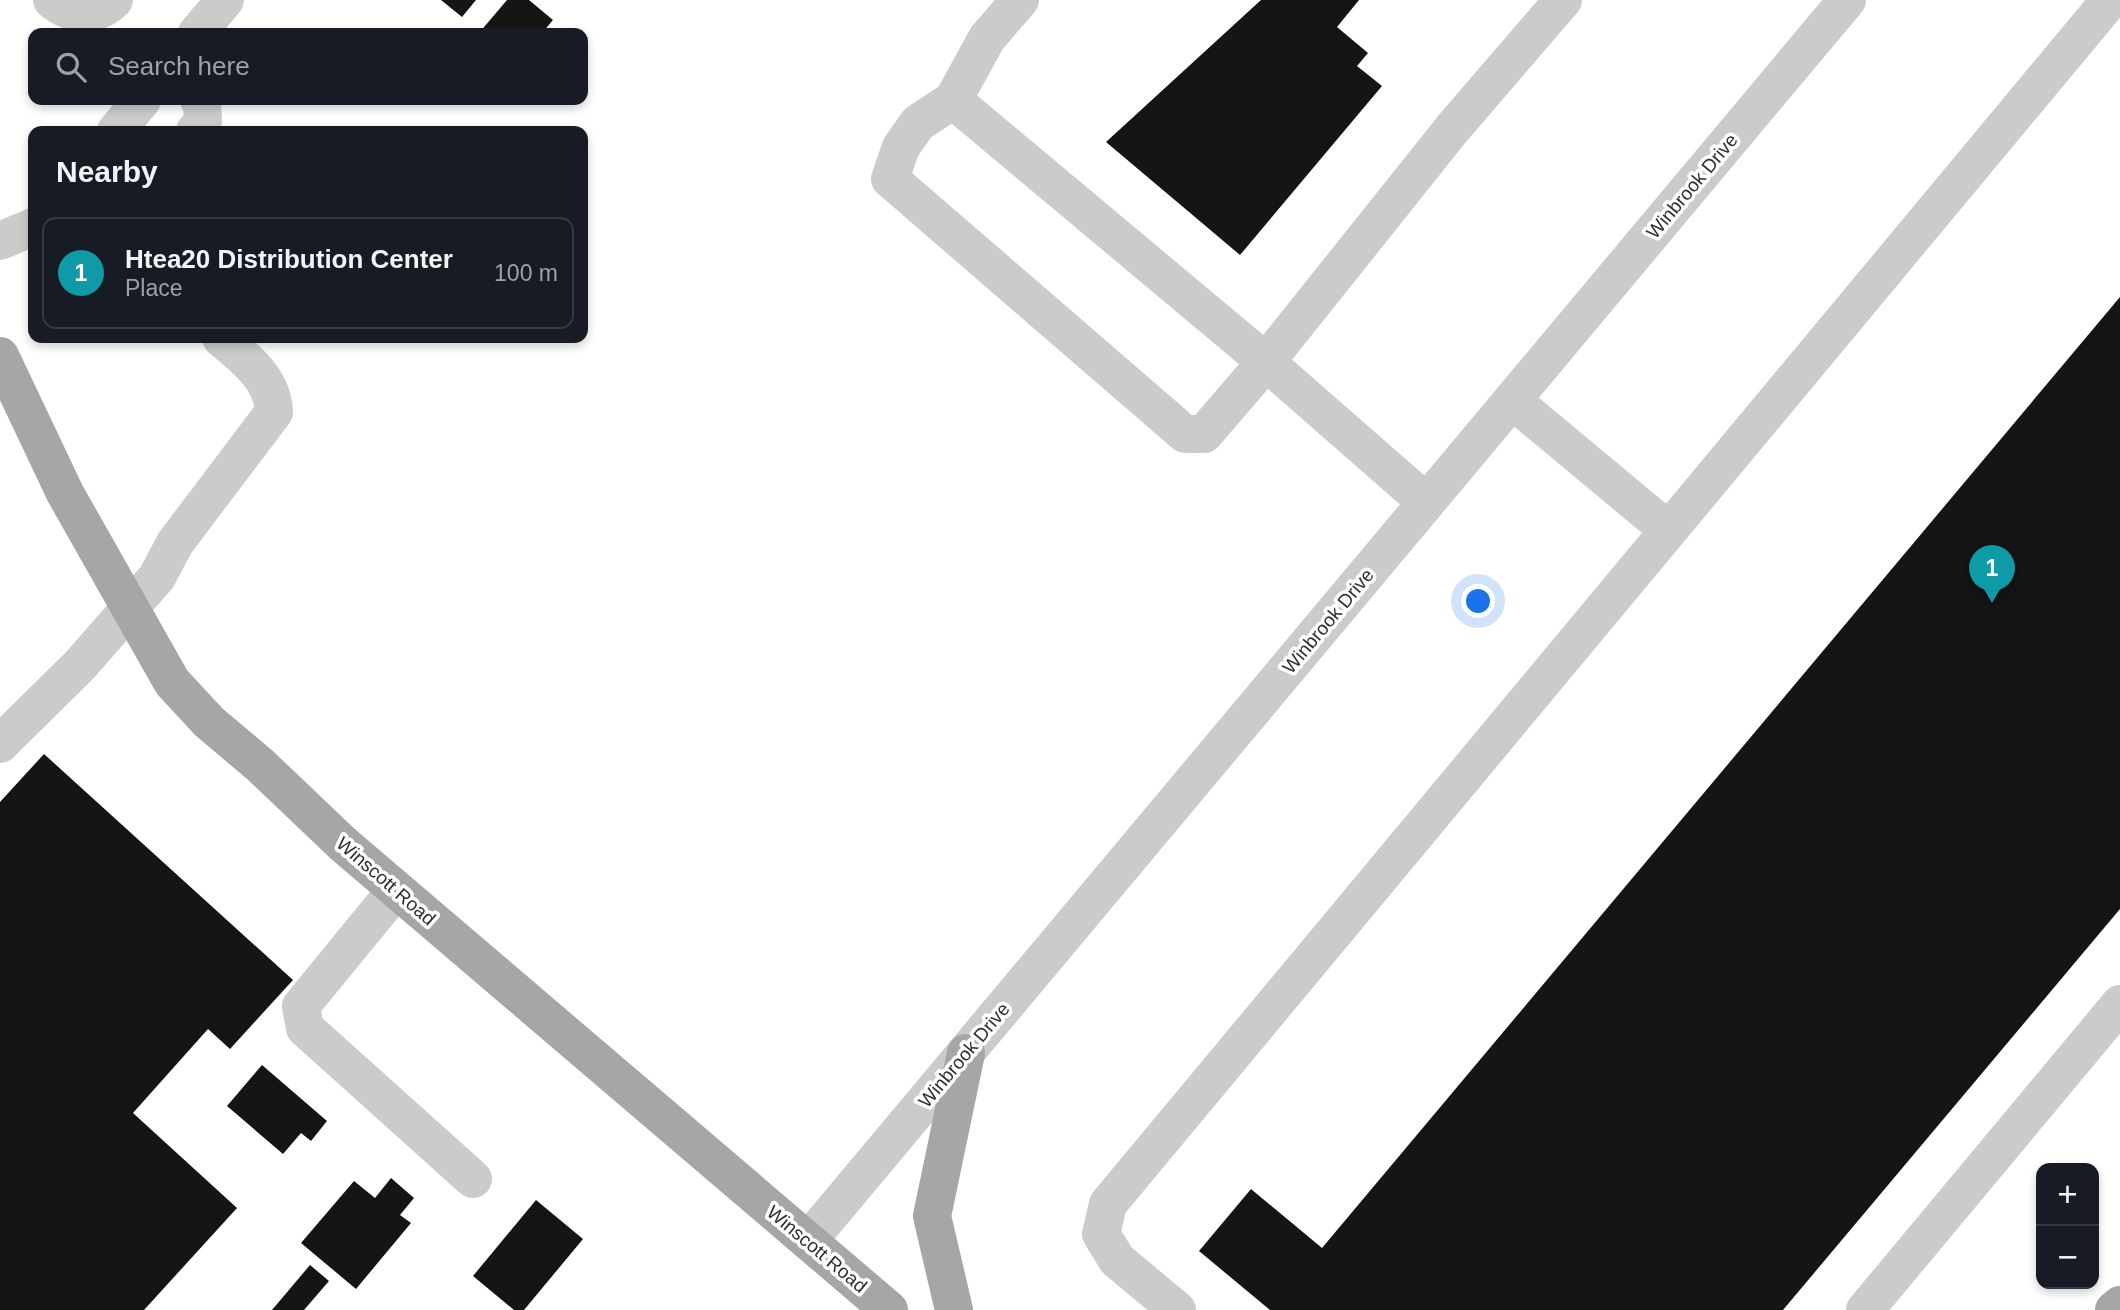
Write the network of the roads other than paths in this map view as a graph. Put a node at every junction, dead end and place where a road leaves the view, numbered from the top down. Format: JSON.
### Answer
{"nodes":[{"id":1,"x":52,"y":0,"type":"edge"},
{"id":2,"x":114,"y":0,"type":"edge"},
{"id":3,"x":1020,"y":0,"type":"edge"},
{"id":4,"x":1563,"y":0,"type":"edge"},
{"id":5,"x":1847,"y":0,"type":"edge"},
{"id":6,"x":2110,"y":0,"type":"edge"},
{"id":7,"x":953,"y":100,"type":"junction"},
{"id":8,"x":138,"y":105,"type":"edge"},
{"id":9,"x":202,"y":105,"type":"edge"},
{"id":10,"x":120,"y":126,"type":"edge"},
{"id":11,"x":199,"y":126,"type":"edge"},
{"id":12,"x":28,"y":229,"type":"edge"},
{"id":13,"x":0,"y":241,"type":"edge"},
{"id":14,"x":227,"y":343,"type":"edge"},
{"id":15,"x":0,"y":356,"type":"edge"},
{"id":16,"x":1266,"y":362,"type":"junction"},
{"id":17,"x":1512,"y":400,"type":"junction"},
{"id":18,"x":1426,"y":502,"type":"junction"},
{"id":19,"x":1668,"y":530,"type":"junction"},
{"id":20,"x":130,"y":605,"type":"junction"},
{"id":21,"x":0,"y":744,"type":"edge"},
{"id":22,"x":396,"y":890,"type":"junction"},
{"id":23,"x":2120,"y":1004,"type":"edge"},
{"id":24,"x":966,"y":1053,"type":"junction"},
{"id":25,"x":473,"y":1179,"type":"dead end"},
{"id":26,"x":808,"y":1241,"type":"junction"},
{"id":27,"x":2120,"y":1305,"type":"edge"},
{"id":28,"x":889,"y":1310,"type":"edge"},
{"id":29,"x":954,"y":1310,"type":"edge"},
{"id":30,"x":1177,"y":1310,"type":"edge"},
{"id":31,"x":1865,"y":1310,"type":"edge"},
{"id":32,"x":2114,"y":1310,"type":"edge"}],
"edges":[{"from":1,"to":2,"type":"street"},
{"from":3,"to":7,"type":"street"},
{"from":4,"to":16,"type":"street"},
{"from":5,"to":17,"type":"street","name":"Winbrook Drive"},
{"from":6,"to":19,"type":"street"},
{"from":7,"to":16,"type":"street"},
{"from":7,"to":16,"type":"street"},
{"from":8,"to":10,"type":"street"},
{"from":9,"to":11,"type":"street"},
{"from":12,"to":13,"type":"street"},
{"from":14,"to":20,"type":"street"},
{"from":15,"to":20,"type":"main road","name":"Winscott Road"},
{"from":16,"to":18,"type":"street"},
{"from":17,"to":18,"type":"street","name":"Winbrook Drive"},
{"from":17,"to":19,"type":"street"},
{"from":18,"to":24,"type":"street","name":"Winbrook Drive"},
{"from":19,"to":30,"type":"street"},
{"from":20,"to":21,"type":"street"},
{"from":20,"to":22,"type":"main road","name":"Winscott Road"},
{"from":22,"to":25,"type":"street"},
{"from":22,"to":26,"type":"main road","name":"Winscott Road"},
{"from":23,"to":31,"type":"street"},
{"from":24,"to":26,"type":"street","name":"Winbrook Drive"},
{"from":24,"to":29,"type":"main road"},
{"from":26,"to":28,"type":"main road","name":"Winscott Road"},
{"from":27,"to":32,"type":"main road"}]}
